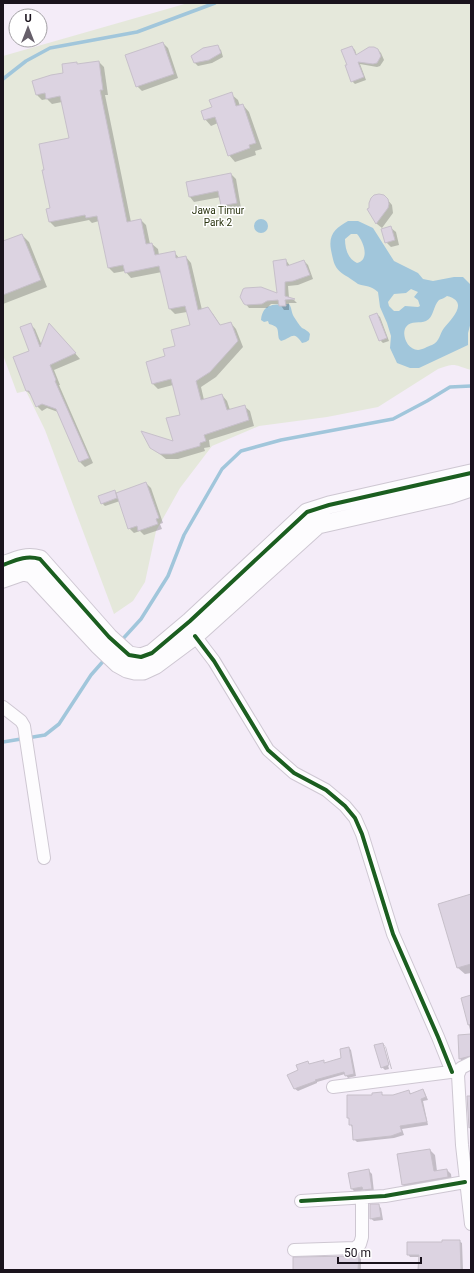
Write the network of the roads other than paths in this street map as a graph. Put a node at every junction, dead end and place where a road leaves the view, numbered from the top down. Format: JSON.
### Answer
{"nodes":[{"id":1,"x":471,"y":473,"type":"edge"},
{"id":2,"x":471,"y":488,"type":"edge"},
{"id":3,"x":3,"y":565,"type":"edge"},
{"id":4,"x":3,"y":579,"type":"edge"},
{"id":5,"x":195,"y":636,"type":"junction"},
{"id":6,"x":104,"y":641,"type":"junction"},
{"id":7,"x":123,"y":660,"type":"junction"},
{"id":8,"x":3,"y":707,"type":"edge"},
{"id":9,"x":44,"y":858,"type":"dead end"},
{"id":10,"x":471,"y":1063,"type":"edge"},
{"id":11,"x":455,"y":1072,"type":"junction"},
{"id":12,"x":333,"y":1087,"type":"dead end"},
{"id":13,"x":466,"y":1145,"type":"edge"},
{"id":14,"x":465,"y":1182,"type":"junction"},
{"id":15,"x":363,"y":1198,"type":"junction"},
{"id":16,"x":301,"y":1200,"type":"dead end"},
{"id":17,"x":471,"y":1224,"type":"edge"},
{"id":18,"x":294,"y":1250,"type":"dead end"}],
"edges":[{"from":1,"to":7,"type":"street"},
{"from":2,"to":5,"type":"street"},
{"from":3,"to":6,"type":"street"},
{"from":4,"to":6,"type":"street"},
{"from":5,"to":7,"type":"street"},
{"from":5,"to":11,"type":"street"},
{"from":6,"to":7,"type":"street"},
{"from":8,"to":9,"type":"street"},
{"from":10,"to":11,"type":"street"},
{"from":11,"to":12,"type":"street"},
{"from":11,"to":13,"type":"street"},
{"from":13,"to":14,"type":"street"},
{"from":14,"to":15,"type":"street"},
{"from":14,"to":17,"type":"street"},
{"from":15,"to":16,"type":"street"},
{"from":15,"to":18,"type":"street"}]}
